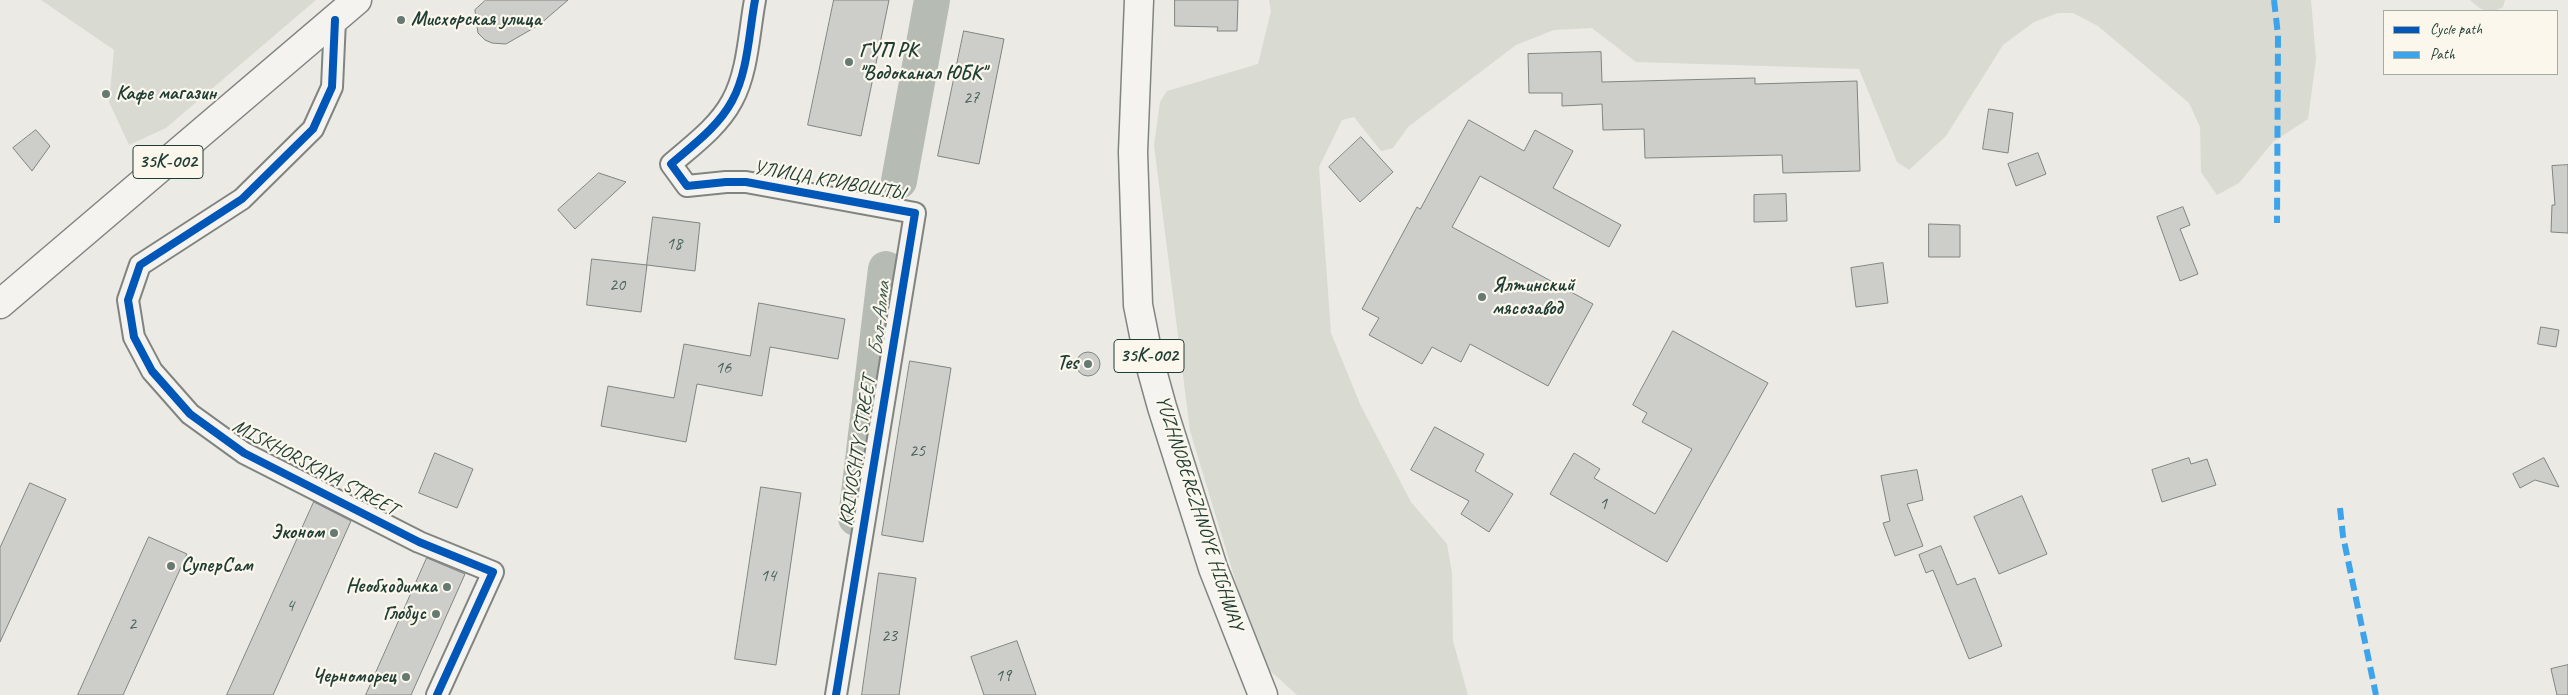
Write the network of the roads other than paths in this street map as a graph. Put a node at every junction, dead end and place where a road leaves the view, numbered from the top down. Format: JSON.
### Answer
{"nodes":[{"id":1,"x":357,"y":0,"type":"edge"},
{"id":2,"x":755,"y":0,"type":"edge"},
{"id":3,"x":1135,"y":0,"type":"edge"},
{"id":4,"x":1139,"y":0,"type":"edge"},
{"id":5,"x":330,"y":10,"type":"edge"},
{"id":6,"x":0,"y":281,"type":"edge"},
{"id":7,"x":0,"y":304,"type":"edge"},
{"id":8,"x":437,"y":695,"type":"edge"},
{"id":9,"x":836,"y":695,"type":"edge"},
{"id":10,"x":1258,"y":695,"type":"edge"},
{"id":11,"x":1263,"y":695,"type":"edge"}],
"edges":[{"from":1,"to":5,"type":"highway"},
{"from":2,"to":9,"type":"street","name":"KRIVOSHTY STREET"},
{"from":3,"to":10,"type":"highway","name":"YUZHNOBEREZHNOYE HIGHWAY","number":"35К-002"},
{"from":4,"to":11,"type":"highway","name":"YUZHNOBEREZHNOYE HIGHWAY","number":"35К-002"},
{"from":5,"to":6,"type":"highway","number":"35К-002"},
{"from":5,"to":7,"type":"highway","number":"35К-002"},
{"from":5,"to":8,"type":"street","name":"MISKHORSKAYA STREET"}]}
